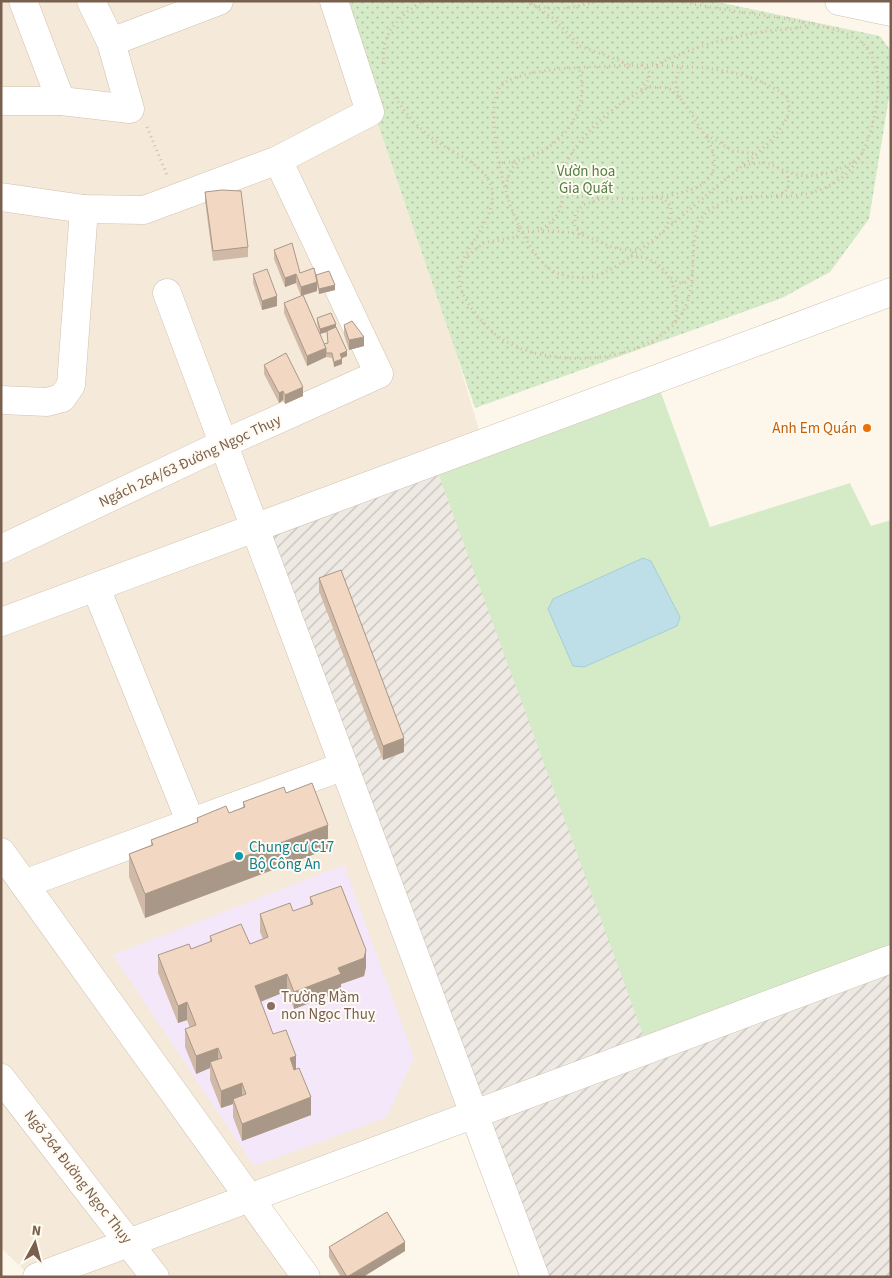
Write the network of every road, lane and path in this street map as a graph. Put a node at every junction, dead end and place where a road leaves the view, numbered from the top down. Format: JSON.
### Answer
{"nodes":[{"id":1,"x":23,"y":1,"type":"edge"},
{"id":2,"x":90,"y":1,"type":"edge"},
{"id":3,"x":219,"y":1,"type":"edge"},
{"id":4,"x":334,"y":1,"type":"edge"},
{"id":5,"x":423,"y":1,"type":"edge"},
{"id":6,"x":525,"y":1,"type":"edge"},
{"id":7,"x":597,"y":1,"type":"edge"},
{"id":8,"x":683,"y":1,"type":"edge"},
{"id":9,"x":839,"y":1,"type":"edge"},
{"id":10,"x":531,"y":4,"type":"junction"},
{"id":11,"x":891,"y":12,"type":"edge"},
{"id":12,"x":810,"y":24,"type":"junction"},
{"id":13,"x":111,"y":42,"type":"junction"},
{"id":14,"x":632,"y":65,"type":"junction"},
{"id":15,"x":640,"y":65,"type":"junction"},
{"id":16,"x":655,"y":65,"type":"junction"},
{"id":17,"x":684,"y":66,"type":"junction"},
{"id":18,"x":579,"y":68,"type":"junction"},
{"id":19,"x":385,"y":73,"type":"dead end"},
{"id":20,"x":391,"y":89,"type":"dead end"},
{"id":21,"x":639,"y":91,"type":"junction"},
{"id":22,"x":1,"y":101,"type":"edge"},
{"id":23,"x":61,"y":101,"type":"junction"},
{"id":24,"x":682,"y":101,"type":"junction"},
{"id":25,"x":130,"y":109,"type":"junction"},
{"id":26,"x":702,"y":131,"type":"junction"},
{"id":27,"x":756,"y":154,"type":"junction"},
{"id":28,"x":862,"y":155,"type":"junction"},
{"id":29,"x":278,"y":160,"type":"junction"},
{"id":30,"x":521,"y":160,"type":"junction"},
{"id":31,"x":499,"y":163,"type":"junction"},
{"id":32,"x":741,"y":167,"type":"junction"},
{"id":33,"x":787,"y":172,"type":"junction"},
{"id":34,"x":560,"y":184,"type":"junction"},
{"id":35,"x":506,"y":192,"type":"junction"},
{"id":36,"x":653,"y":196,"type":"junction"},
{"id":37,"x":1,"y":197,"type":"edge"},
{"id":38,"x":774,"y":197,"type":"junction"},
{"id":39,"x":604,"y":198,"type":"junction"},
{"id":40,"x":177,"y":199,"type":"junction"},
{"id":41,"x":84,"y":209,"type":"junction"},
{"id":42,"x":520,"y":225,"type":"junction"},
{"id":43,"x":539,"y":230,"type":"junction"},
{"id":44,"x":523,"y":232,"type":"junction"},
{"id":45,"x":661,"y":232,"type":"junction"},
{"id":46,"x":583,"y":236,"type":"junction"},
{"id":47,"x":640,"y":249,"type":"junction"},
{"id":48,"x":631,"y":256,"type":"junction"},
{"id":49,"x":462,"y":264,"type":"junction"},
{"id":50,"x":694,"y":273,"type":"junction"},
{"id":51,"x":666,"y":274,"type":"junction"},
{"id":52,"x":891,"y":292,"type":"edge"},
{"id":53,"x":166,"y":293,"type":"dead end"},
{"id":54,"x":674,"y":323,"type":"junction"},
{"id":55,"x":1,"y":400,"type":"edge"},
{"id":56,"x":223,"y":444,"type":"junction"},
{"id":57,"x":255,"y":528,"type":"junction"},
{"id":58,"x":1,"y":550,"type":"edge"},
{"id":59,"x":96,"y":588,"type":"junction"},
{"id":60,"x":1,"y":622,"type":"edge"},
{"id":61,"x":344,"y":766,"type":"junction"},
{"id":62,"x":191,"y":823,"type":"junction"},
{"id":63,"x":1,"y":852,"type":"edge"},
{"id":64,"x":24,"y":884,"type":"junction"},
{"id":65,"x":891,"y":959,"type":"edge"},
{"id":66,"x":1,"y":1078,"type":"edge"},
{"id":67,"x":474,"y":1114,"type":"junction"},
{"id":68,"x":250,"y":1198,"type":"junction"},
{"id":69,"x":129,"y":1243,"type":"junction"},
{"id":70,"x":37,"y":1277,"type":"edge"},
{"id":71,"x":155,"y":1277,"type":"edge"},
{"id":72,"x":306,"y":1277,"type":"edge"},
{"id":73,"x":535,"y":1277,"type":"edge"}],
"edges":[{"from":1,"to":23,"type":"street"},
{"from":2,"to":13,"type":"street"},
{"from":3,"to":13,"type":"street"},
{"from":4,"to":29,"type":"street"},
{"from":5,"to":19,"type":"path"},
{"from":6,"to":10,"type":"path"},
{"from":7,"to":10,"type":"path"},
{"from":8,"to":12,"type":"path"},
{"from":9,"to":11,"type":"street"},
{"from":10,"to":14,"type":"path"},
{"from":12,"to":16,"type":"path"},
{"from":12,"to":28,"type":"path"},
{"from":13,"to":25,"type":"street"},
{"from":14,"to":15,"type":"path"},
{"from":14,"to":18,"type":"path"},
{"from":15,"to":16,"type":"path"},
{"from":15,"to":21,"type":"path"},
{"from":16,"to":17,"type":"path"},
{"from":17,"to":24,"type":"path"},
{"from":17,"to":27,"type":"path"},
{"from":18,"to":30,"type":"path"},
{"from":18,"to":31,"type":"path"},
{"from":20,"to":49,"type":"path"},
{"from":21,"to":24,"type":"path"},
{"from":21,"to":34,"type":"path"},
{"from":22,"to":23,"type":"street"},
{"from":23,"to":25,"type":"street"},
{"from":24,"to":26,"type":"path"},
{"from":25,"to":40,"type":"path"},
{"from":26,"to":27,"type":"path"},
{"from":26,"to":36,"type":"path"},
{"from":27,"to":32,"type":"path"},
{"from":28,"to":33,"type":"path"},
{"from":28,"to":38,"type":"path"},
{"from":29,"to":40,"type":"street"},
{"from":29,"to":56,"type":"street","name":"Ngách 264/63 Đường Ngọc Thụy"},
{"from":30,"to":31,"type":"path"},
{"from":30,"to":35,"type":"path"},
{"from":31,"to":35,"type":"path"},
{"from":32,"to":33,"type":"path"},
{"from":32,"to":45,"type":"path"},
{"from":33,"to":38,"type":"path"},
{"from":34,"to":39,"type":"path"},
{"from":34,"to":43,"type":"path"},
{"from":35,"to":42,"type":"path"},
{"from":36,"to":39,"type":"path"},
{"from":36,"to":45,"type":"path"},
{"from":37,"to":41,"type":"street"},
{"from":38,"to":50,"type":"path"},
{"from":39,"to":46,"type":"path"},
{"from":40,"to":41,"type":"street"},
{"from":41,"to":55,"type":"street"},
{"from":42,"to":44,"type":"path"},
{"from":42,"to":49,"type":"path"},
{"from":43,"to":44,"type":"path"},
{"from":43,"to":46,"type":"path"},
{"from":44,"to":48,"type":"path"},
{"from":45,"to":47,"type":"path"},
{"from":46,"to":47,"type":"path"},
{"from":47,"to":48,"type":"path"},
{"from":48,"to":51,"type":"path"},
{"from":49,"to":54,"type":"path"},
{"from":50,"to":51,"type":"path"},
{"from":50,"to":54,"type":"path"},
{"from":51,"to":54,"type":"path"},
{"from":52,"to":57,"type":"street"},
{"from":53,"to":56,"type":"street"},
{"from":56,"to":57,"type":"street"},
{"from":56,"to":58,"type":"street","name":"Ngách 264/63 Đường Ngọc Thụy"},
{"from":57,"to":59,"type":"street"},
{"from":57,"to":61,"type":"street"},
{"from":59,"to":60,"type":"street"},
{"from":59,"to":62,"type":"street"},
{"from":61,"to":62,"type":"street"},
{"from":61,"to":67,"type":"street"},
{"from":62,"to":64,"type":"street"},
{"from":63,"to":64,"type":"street"},
{"from":64,"to":68,"type":"street"},
{"from":65,"to":67,"type":"street"},
{"from":66,"to":69,"type":"street","name":"Ngõ 264 Đường Ngọc Thụy"},
{"from":67,"to":68,"type":"street"},
{"from":67,"to":73,"type":"street"},
{"from":68,"to":69,"type":"street"},
{"from":68,"to":72,"type":"street"},
{"from":69,"to":70,"type":"street"},
{"from":69,"to":71,"type":"street","name":"Ngõ 264 Đường Ngọc Thụy"}]}
